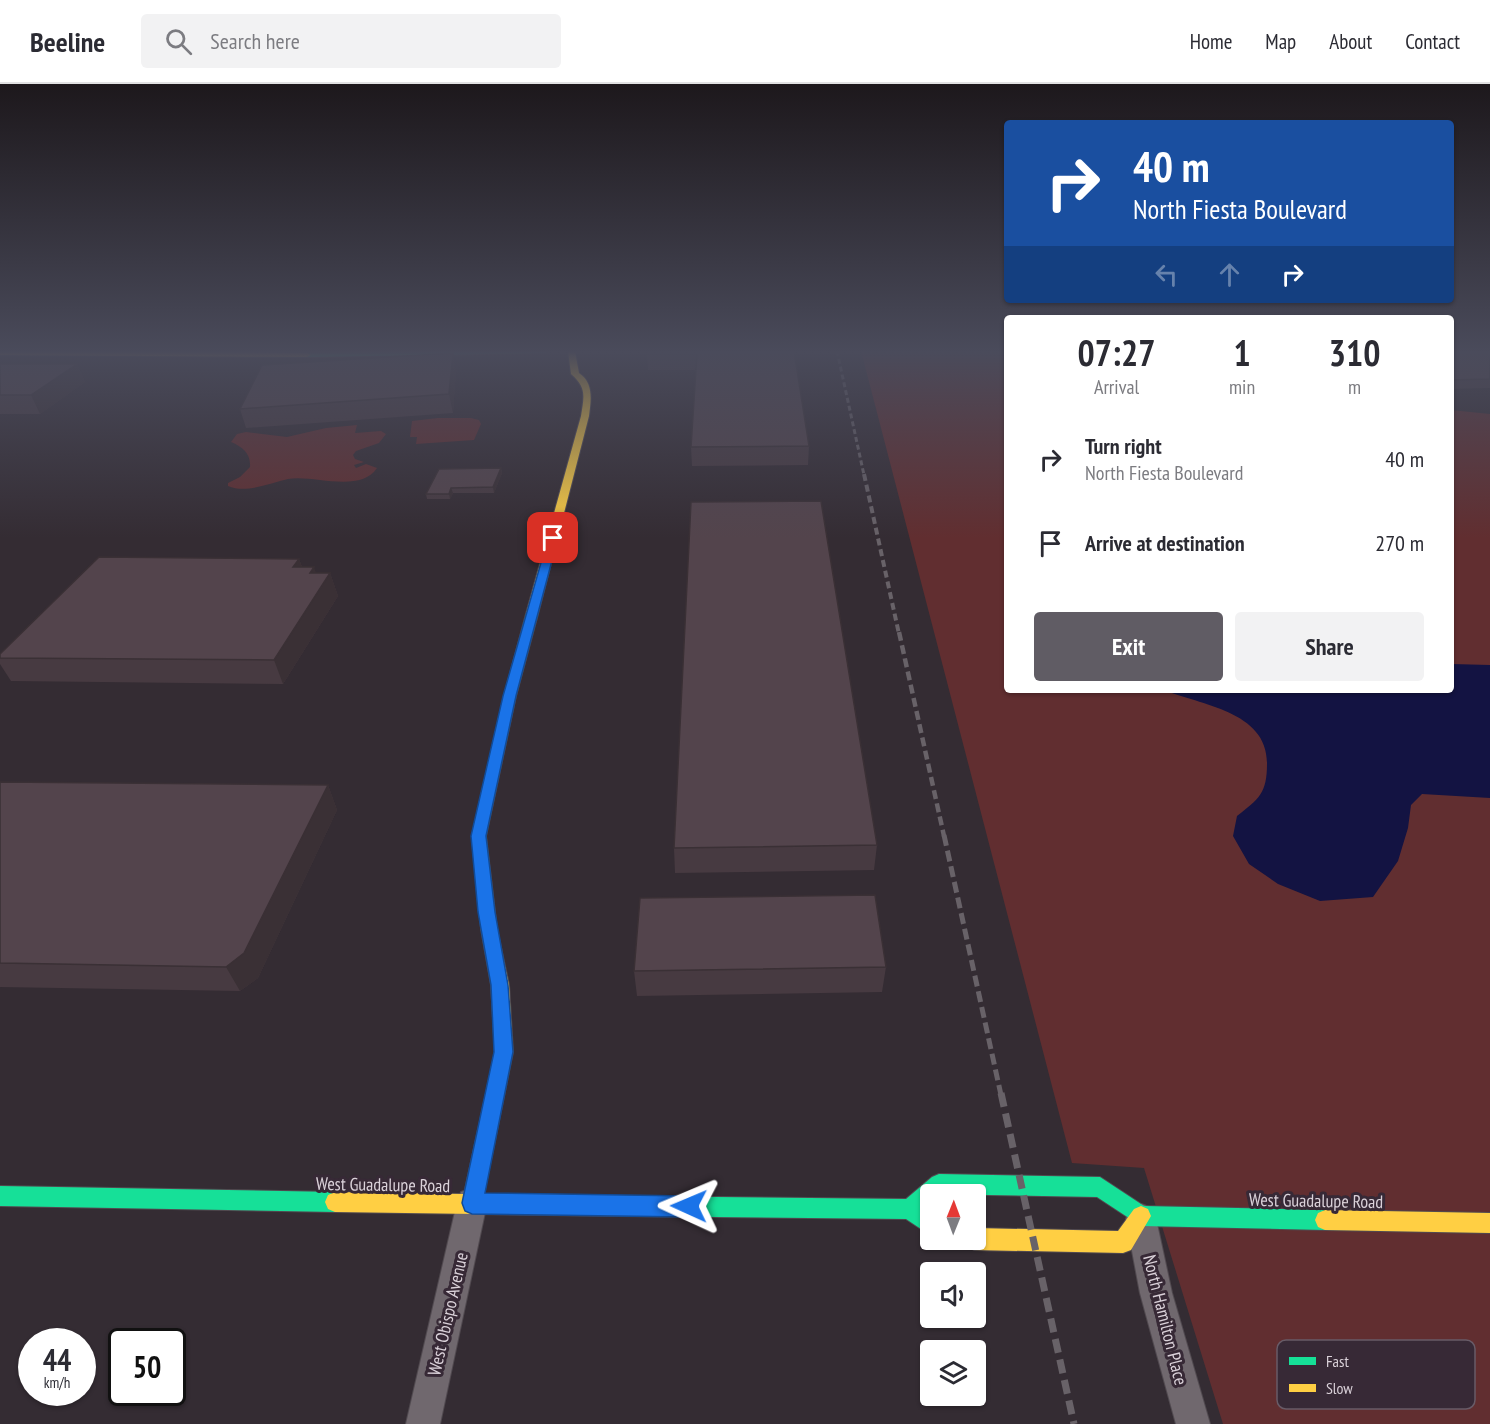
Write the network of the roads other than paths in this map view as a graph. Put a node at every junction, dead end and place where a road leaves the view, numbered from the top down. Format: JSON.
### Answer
{"nodes":[{"id":1,"x":585,"y":414,"type":"edge"},
{"id":2,"x":0,"y":1196,"type":"edge"},
{"id":3,"x":472,"y":1203,"type":"junction"},
{"id":4,"x":910,"y":1209,"type":"junction"},
{"id":5,"x":1141,"y":1216,"type":"junction"},
{"id":6,"x":920,"y":1217,"type":"edge"},
{"id":7,"x":1490,"y":1223,"type":"edge"},
{"id":8,"x":986,"y":1239,"type":"edge"},
{"id":9,"x":423,"y":1424,"type":"edge"},
{"id":10,"x":1193,"y":1424,"type":"edge"}],
"edges":[{"from":1,"to":3,"type":"street"},
{"from":2,"to":3,"type":"street","name":"West Guadalupe Road"},
{"from":3,"to":4,"type":"street","name":"West Guadalupe Road"},
{"from":3,"to":9,"type":"street","name":"West Obispo Avenue"},
{"from":4,"to":5,"type":"street"},
{"from":4,"to":6,"type":"street"},
{"from":5,"to":7,"type":"street","name":"West Guadalupe Road"},
{"from":5,"to":8,"type":"street"},
{"from":5,"to":10,"type":"street","name":"North Hamilton Place"}]}
